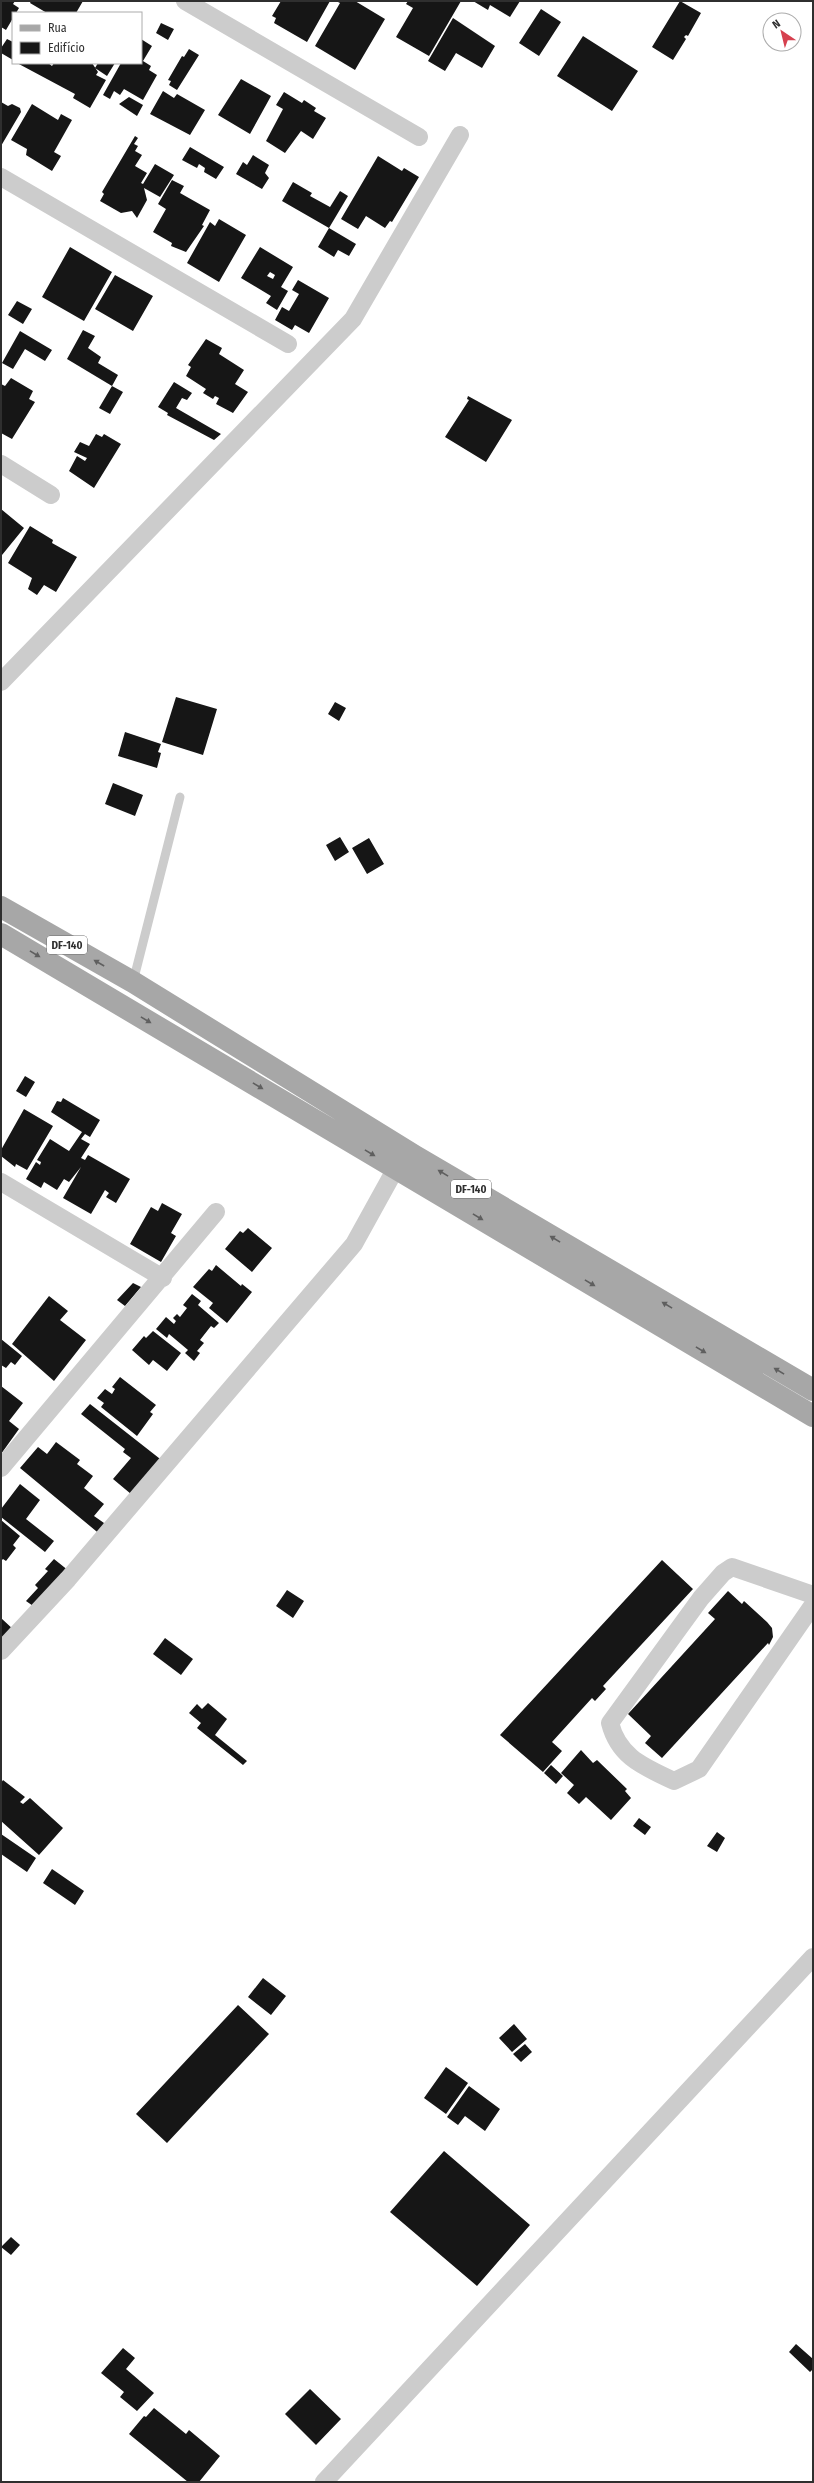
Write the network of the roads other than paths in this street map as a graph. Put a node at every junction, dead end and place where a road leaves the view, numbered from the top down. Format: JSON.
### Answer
{"nodes":[{"id":1,"x":185,"y":1,"type":"edge"},
{"id":2,"x":460,"y":135,"type":"dead end"},
{"id":3,"x":419,"y":137,"type":"dead end"},
{"id":4,"x":1,"y":177,"type":"edge"},
{"id":5,"x":288,"y":344,"type":"dead end"},
{"id":6,"x":1,"y":464,"type":"edge"},
{"id":7,"x":51,"y":495,"type":"dead end"},
{"id":8,"x":1,"y":682,"type":"edge"},
{"id":9,"x":180,"y":797,"type":"dead end"},
{"id":10,"x":1,"y":907,"type":"edge"},
{"id":11,"x":1,"y":934,"type":"edge"},
{"id":12,"x":133,"y":982,"type":"junction"},
{"id":13,"x":396,"y":1168,"type":"junction"},
{"id":14,"x":1,"y":1182,"type":"edge"},
{"id":15,"x":216,"y":1212,"type":"dead end"},
{"id":16,"x":163,"y":1278,"type":"junction"},
{"id":17,"x":813,"y":1390,"type":"edge"},
{"id":18,"x":813,"y":1416,"type":"edge"},
{"id":19,"x":1,"y":1468,"type":"edge"},
{"id":20,"x":813,"y":1595,"type":"edge"},
{"id":21,"x":813,"y":1605,"type":"edge"},
{"id":22,"x":1,"y":1651,"type":"edge"},
{"id":23,"x":813,"y":1957,"type":"edge"},
{"id":24,"x":324,"y":2482,"type":"edge"}],
"edges":[{"from":1,"to":3,"type":"street"},
{"from":2,"to":8,"type":"street"},
{"from":4,"to":5,"type":"street"},
{"from":6,"to":7,"type":"street"},
{"from":9,"to":12,"type":"lane"},
{"from":12,"to":10,"type":"main road","number":"DF-140","one_way":true},
{"from":11,"to":13,"type":"main road","number":"DF-140","one_way":true},
{"from":17,"to":12,"type":"main road","number":"DF-140","one_way":true},
{"from":13,"to":18,"type":"main road","number":"DF-140","one_way":true},
{"from":13,"to":22,"type":"street"},
{"from":14,"to":16,"type":"street"},
{"from":15,"to":16,"type":"street"},
{"from":16,"to":19,"type":"street"},
{"from":20,"to":21,"type":"street"},
{"from":23,"to":24,"type":"street"}]}
